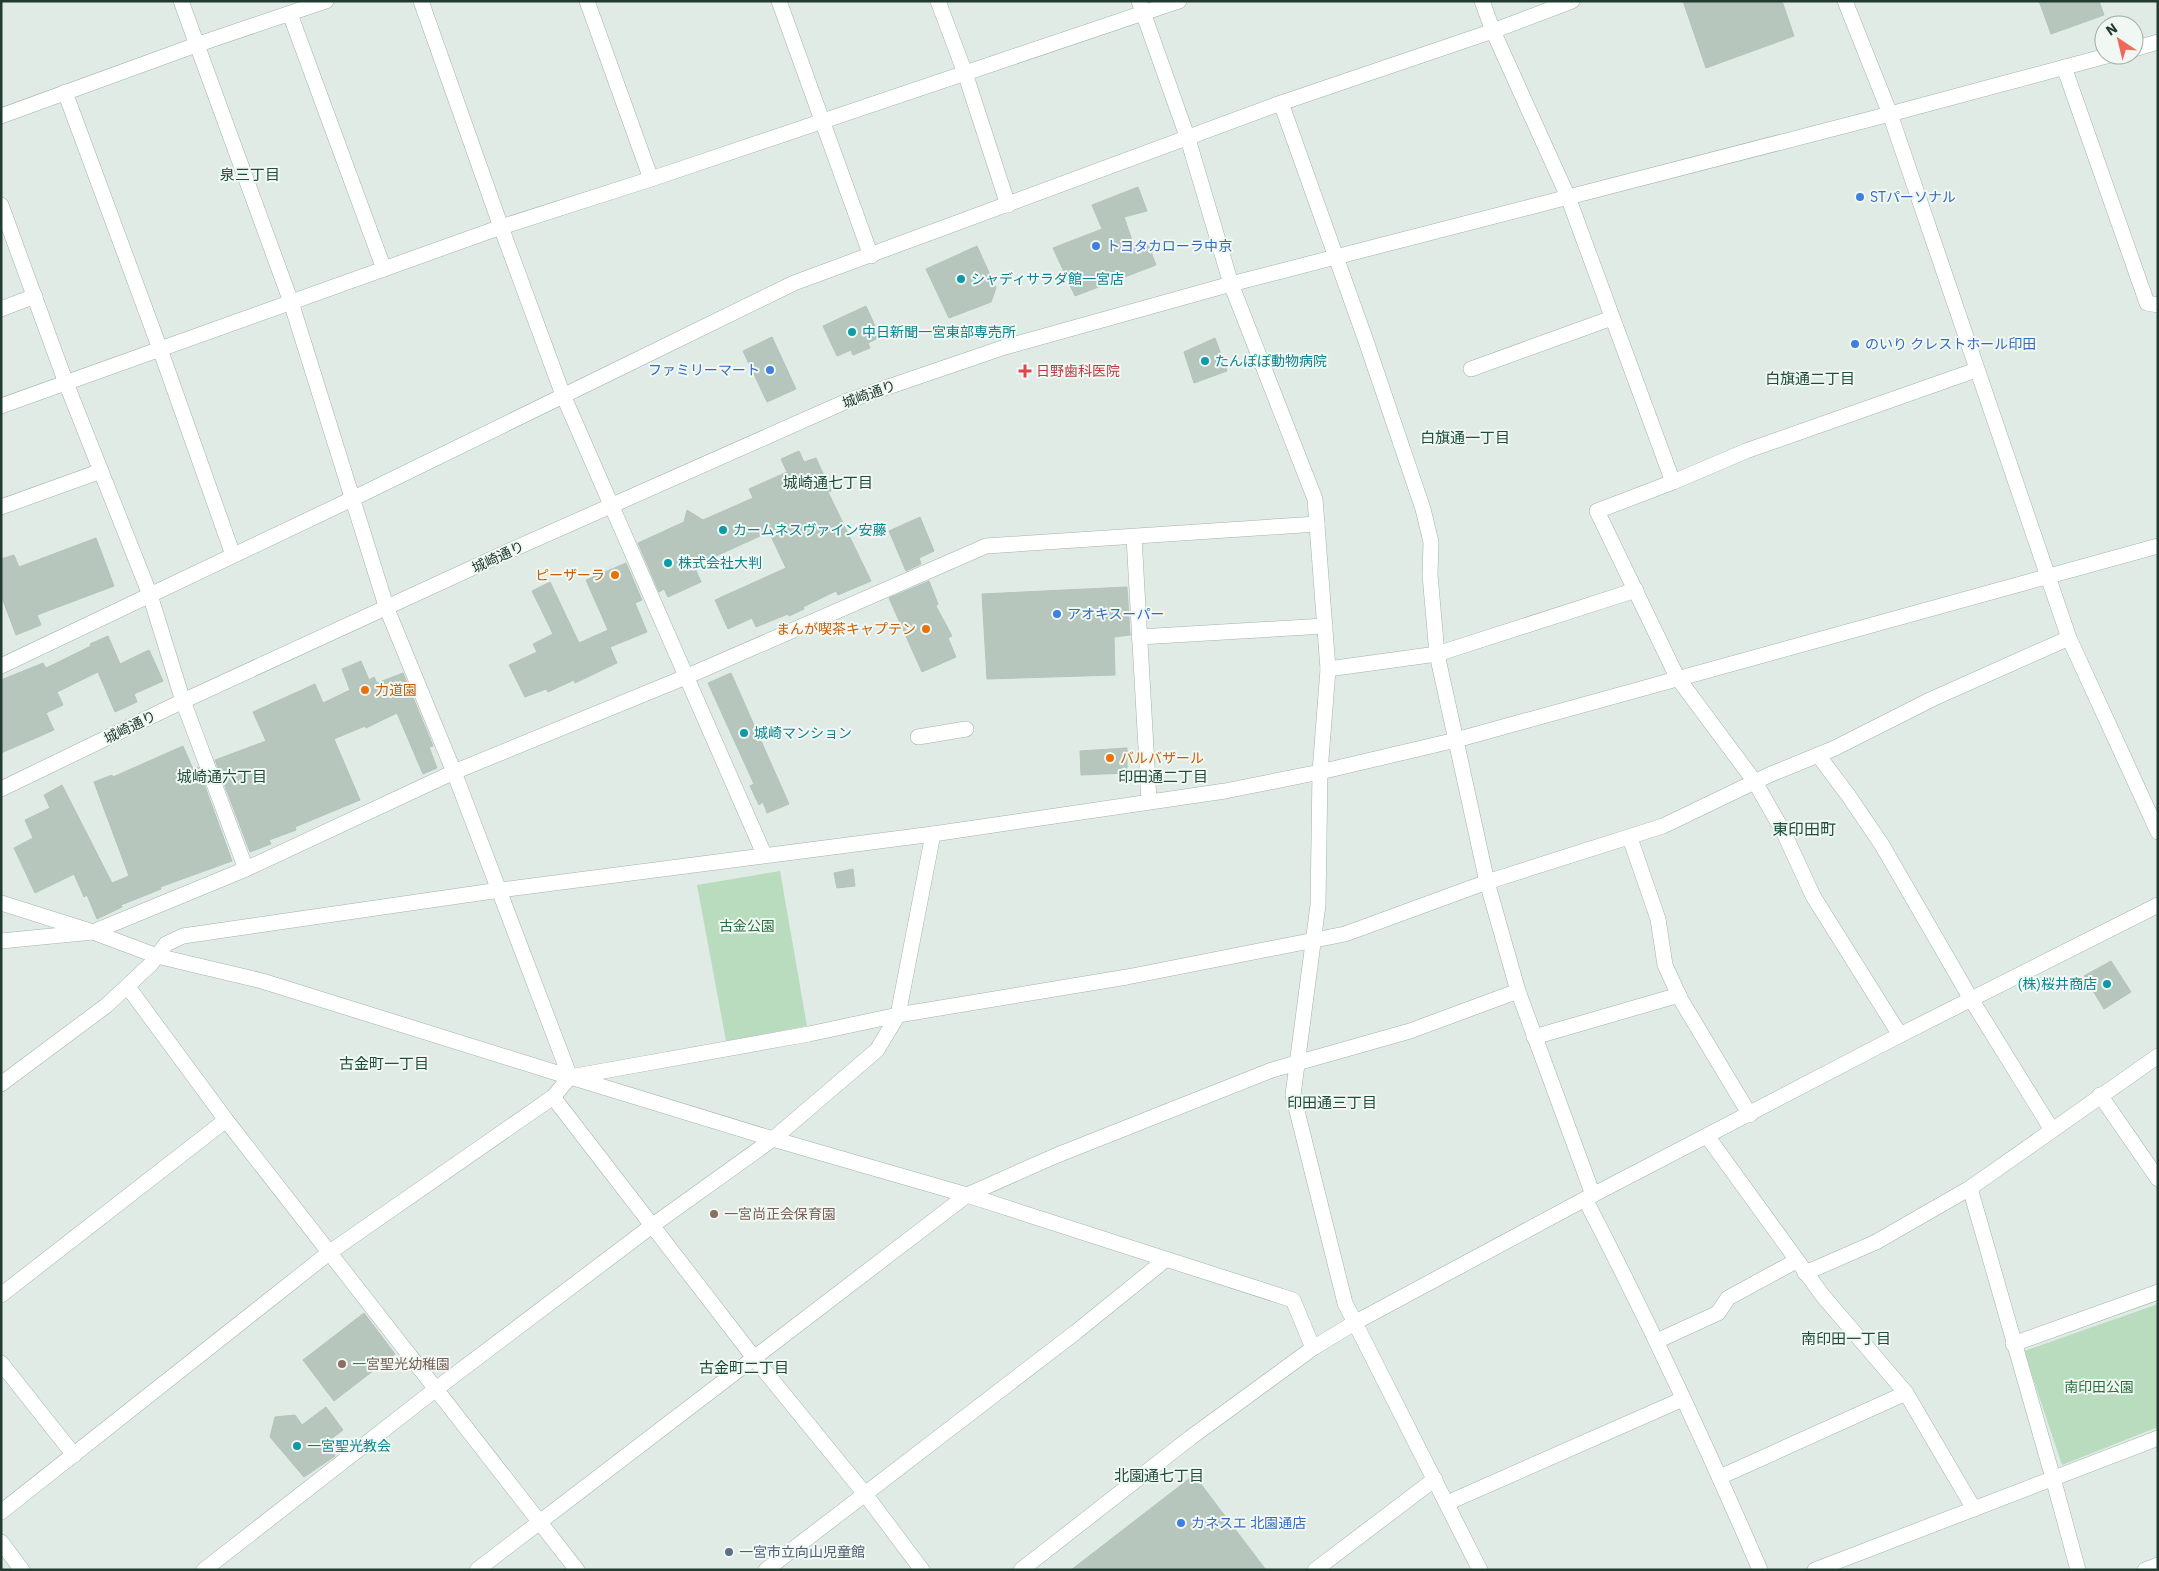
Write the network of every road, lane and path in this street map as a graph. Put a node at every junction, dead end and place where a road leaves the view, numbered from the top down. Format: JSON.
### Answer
{"nodes":[{"id":1,"x":181,"y":1,"type":"edge"},
{"id":2,"x":326,"y":1,"type":"edge"},
{"id":3,"x":421,"y":1,"type":"edge"},
{"id":4,"x":587,"y":1,"type":"edge"},
{"id":5,"x":779,"y":1,"type":"edge"},
{"id":6,"x":938,"y":1,"type":"edge"},
{"id":7,"x":1179,"y":1,"type":"edge"},
{"id":8,"x":1482,"y":1,"type":"edge"},
{"id":9,"x":1572,"y":1,"type":"edge"},
{"id":10,"x":1844,"y":1,"type":"edge"},
{"id":11,"x":1142,"y":7,"type":"edge"},
{"id":12,"x":290,"y":14,"type":"junction"},
{"id":13,"x":1493,"y":31,"type":"junction"},
{"id":14,"x":2158,"y":42,"type":"edge"},
{"id":15,"x":196,"y":45,"type":"junction"},
{"id":16,"x":2144,"y":46,"type":"edge"},
{"id":17,"x":2094,"y":59,"type":"edge"},
{"id":18,"x":2064,"y":67,"type":"junction"},
{"id":19,"x":965,"y":73,"type":"junction"},
{"id":20,"x":65,"y":92,"type":"junction"},
{"id":21,"x":1281,"y":103,"type":"junction"},
{"id":22,"x":1890,"y":114,"type":"junction"},
{"id":23,"x":1,"y":116,"type":"edge"},
{"id":24,"x":821,"y":121,"type":"junction"},
{"id":25,"x":1188,"y":139,"type":"junction"},
{"id":26,"x":651,"y":179,"type":"junction"},
{"id":27,"x":1568,"y":197,"type":"junction"},
{"id":28,"x":1,"y":205,"type":"edge"},
{"id":29,"x":1008,"y":205,"type":"junction"},
{"id":30,"x":501,"y":227,"type":"junction"},
{"id":31,"x":871,"y":256,"type":"junction"},
{"id":32,"x":1335,"y":257,"type":"junction"},
{"id":33,"x":384,"y":269,"type":"junction"},
{"id":34,"x":1231,"y":284,"type":"junction"},
{"id":35,"x":35,"y":296,"type":"junction"},
{"id":36,"x":292,"y":302,"type":"junction"},
{"id":37,"x":2158,"y":305,"type":"edge"},
{"id":38,"x":1,"y":309,"type":"edge"},
{"id":39,"x":1612,"y":318,"type":"junction"},
{"id":40,"x":160,"y":349,"type":"junction"},
{"id":41,"x":1471,"y":369,"type":"dead end"},
{"id":42,"x":1976,"y":370,"type":"junction"},
{"id":43,"x":66,"y":383,"type":"junction"},
{"id":44,"x":563,"y":395,"type":"junction"},
{"id":45,"x":1,"y":406,"type":"edge"},
{"id":46,"x":100,"y":471,"type":"junction"},
{"id":47,"x":1672,"y":482,"type":"junction"},
{"id":48,"x":352,"y":499,"type":"junction"},
{"id":49,"x":614,"y":506,"type":"junction"},
{"id":50,"x":1,"y":507,"type":"edge"},
{"id":51,"x":1318,"y":524,"type":"junction"},
{"id":52,"x":1134,"y":537,"type":"junction"},
{"id":53,"x":2158,"y":546,"type":"edge"},
{"id":54,"x":233,"y":555,"type":"junction"},
{"id":55,"x":2048,"y":577,"type":"junction"},
{"id":56,"x":1636,"y":590,"type":"junction"},
{"id":57,"x":150,"y":595,"type":"junction"},
{"id":58,"x":387,"y":609,"type":"junction"},
{"id":59,"x":1325,"y":626,"type":"junction"},
{"id":60,"x":1139,"y":637,"type":"junction"},
{"id":61,"x":2069,"y":638,"type":"junction"},
{"id":62,"x":1437,"y":654,"type":"junction"},
{"id":63,"x":1,"y":666,"type":"edge"},
{"id":64,"x":1328,"y":669,"type":"junction"},
{"id":65,"x":688,"y":676,"type":"junction"},
{"id":66,"x":1676,"y":677,"type":"junction"},
{"id":67,"x":183,"y":701,"type":"junction"},
{"id":68,"x":966,"y":729,"type":"dead end"},
{"id":69,"x":918,"y":737,"type":"dead end"},
{"id":70,"x":1456,"y":740,"type":"junction"},
{"id":71,"x":1818,"y":756,"type":"junction"},
{"id":72,"x":454,"y":772,"type":"junction"},
{"id":73,"x":1320,"y":772,"type":"junction"},
{"id":74,"x":1755,"y":782,"type":"junction"},
{"id":75,"x":1,"y":789,"type":"edge"},
{"id":76,"x":1149,"y":801,"type":"junction"},
{"id":77,"x":2158,"y":832,"type":"edge"},
{"id":78,"x":933,"y":834,"type":"junction"},
{"id":79,"x":1630,"y":838,"type":"junction"},
{"id":80,"x":764,"y":854,"type":"junction"},
{"id":81,"x":246,"y":869,"type":"junction"},
{"id":82,"x":1487,"y":882,"type":"junction"},
{"id":83,"x":500,"y":890,"type":"junction"},
{"id":84,"x":1,"y":903,"type":"edge"},
{"id":85,"x":2158,"y":905,"type":"edge"},
{"id":86,"x":93,"y":932,"type":"junction"},
{"id":87,"x":1,"y":941,"type":"edge"},
{"id":88,"x":1312,"y":941,"type":"junction"},
{"id":89,"x":157,"y":956,"type":"junction"},
{"id":90,"x":128,"y":987,"type":"junction"},
{"id":91,"x":1518,"y":991,"type":"junction"},
{"id":92,"x":1679,"y":995,"type":"junction"},
{"id":93,"x":1971,"y":999,"type":"junction"},
{"id":94,"x":898,"y":1015,"type":"junction"},
{"id":95,"x":1900,"y":1035,"type":"junction"},
{"id":96,"x":1534,"y":1037,"type":"junction"},
{"id":97,"x":2158,"y":1056,"type":"edge"},
{"id":98,"x":1297,"y":1064,"type":"junction"},
{"id":99,"x":570,"y":1077,"type":"junction"},
{"id":100,"x":1,"y":1084,"type":"edge"},
{"id":101,"x":2100,"y":1095,"type":"junction"},
{"id":102,"x":553,"y":1097,"type":"junction"},
{"id":103,"x":1750,"y":1114,"type":"junction"},
{"id":104,"x":226,"y":1120,"type":"junction"},
{"id":105,"x":2052,"y":1130,"type":"junction"},
{"id":106,"x":1707,"y":1136,"type":"junction"},
{"id":107,"x":773,"y":1139,"type":"junction"},
{"id":108,"x":2158,"y":1179,"type":"edge"},
{"id":109,"x":1970,"y":1188,"type":"junction"},
{"id":110,"x":967,"y":1195,"type":"junction"},
{"id":111,"x":1589,"y":1197,"type":"junction"},
{"id":112,"x":653,"y":1225,"type":"junction"},
{"id":113,"x":330,"y":1252,"type":"junction"},
{"id":114,"x":1165,"y":1260,"type":"junction"},
{"id":115,"x":1801,"y":1267,"type":"junction"},
{"id":116,"x":2158,"y":1292,"type":"edge"},
{"id":117,"x":1,"y":1295,"type":"edge"},
{"id":118,"x":1356,"y":1322,"type":"junction"},
{"id":119,"x":1657,"y":1341,"type":"junction"},
{"id":120,"x":2014,"y":1344,"type":"junction"},
{"id":121,"x":1313,"y":1348,"type":"junction"},
{"id":122,"x":755,"y":1359,"type":"junction"},
{"id":123,"x":1,"y":1363,"type":"edge"},
{"id":124,"x":436,"y":1389,"type":"junction"},
{"id":125,"x":1906,"y":1393,"type":"junction"},
{"id":126,"x":1683,"y":1399,"type":"junction"},
{"id":127,"x":2158,"y":1438,"type":"edge"},
{"id":128,"x":74,"y":1455,"type":"junction"},
{"id":129,"x":1720,"y":1477,"type":"junction"},
{"id":130,"x":2053,"y":1478,"type":"junction"},
{"id":131,"x":1435,"y":1479,"type":"junction"},
{"id":132,"x":865,"y":1494,"type":"junction"},
{"id":133,"x":1447,"y":1503,"type":"junction"},
{"id":134,"x":1974,"y":1509,"type":"junction"},
{"id":135,"x":1,"y":1512,"type":"edge"},
{"id":136,"x":539,"y":1521,"type":"junction"},
{"id":137,"x":1,"y":1542,"type":"edge"},
{"id":138,"x":2158,"y":1565,"type":"edge"},
{"id":139,"x":22,"y":1570,"type":"edge"},
{"id":140,"x":204,"y":1570,"type":"edge"},
{"id":141,"x":477,"y":1570,"type":"edge"},
{"id":142,"x":577,"y":1570,"type":"edge"},
{"id":143,"x":766,"y":1570,"type":"edge"},
{"id":144,"x":922,"y":1570,"type":"edge"},
{"id":145,"x":1021,"y":1570,"type":"edge"},
{"id":146,"x":1315,"y":1570,"type":"edge"},
{"id":147,"x":1480,"y":1570,"type":"edge"},
{"id":148,"x":1760,"y":1570,"type":"edge"},
{"id":149,"x":1815,"y":1570,"type":"edge"},
{"id":150,"x":2078,"y":1570,"type":"edge"},
{"id":151,"x":2145,"y":1570,"type":"edge"}],
"edges":[{"from":1,"to":15,"type":"street"},
{"from":2,"to":12,"type":"street"},
{"from":3,"to":30,"type":"street"},
{"from":4,"to":26,"type":"street"},
{"from":5,"to":24,"type":"street"},
{"from":6,"to":19,"type":"street"},
{"from":7,"to":11,"type":"street"},
{"from":8,"to":13,"type":"street"},
{"from":9,"to":13,"type":"street"},
{"from":10,"to":22,"type":"street"},
{"from":11,"to":19,"type":"street"},
{"from":11,"to":25,"type":"street"},
{"from":12,"to":15,"type":"street"},
{"from":12,"to":33,"type":"street"},
{"from":13,"to":21,"type":"street"},
{"from":13,"to":27,"type":"street"},
{"from":14,"to":16,"type":"street"},
{"from":15,"to":20,"type":"street"},
{"from":15,"to":36,"type":"street"},
{"from":17,"to":18,"type":"street","name":"城崎通り"},
{"from":18,"to":22,"type":"street","name":"城崎通り"},
{"from":18,"to":37,"type":"street"},
{"from":19,"to":24,"type":"street"},
{"from":19,"to":29,"type":"street"},
{"from":20,"to":23,"type":"street"},
{"from":20,"to":40,"type":"street"},
{"from":21,"to":25,"type":"street"},
{"from":21,"to":32,"type":"street"},
{"from":22,"to":27,"type":"street","name":"城崎通り"},
{"from":22,"to":42,"type":"street"},
{"from":24,"to":26,"type":"street"},
{"from":24,"to":31,"type":"street"},
{"from":25,"to":29,"type":"street"},
{"from":25,"to":34,"type":"street"},
{"from":26,"to":30,"type":"street"},
{"from":27,"to":32,"type":"street","name":"城崎通り"},
{"from":27,"to":39,"type":"street"},
{"from":28,"to":35,"type":"street"},
{"from":29,"to":31,"type":"street"},
{"from":30,"to":33,"type":"street"},
{"from":30,"to":44,"type":"street"},
{"from":31,"to":44,"type":"street"},
{"from":32,"to":34,"type":"street","name":"城崎通り"},
{"from":32,"to":62,"type":"street"},
{"from":33,"to":36,"type":"street"},
{"from":34,"to":49,"type":"street","name":"城崎通り"},
{"from":34,"to":51,"type":"street"},
{"from":35,"to":38,"type":"street"},
{"from":35,"to":43,"type":"street"},
{"from":36,"to":40,"type":"street"},
{"from":36,"to":48,"type":"street"},
{"from":39,"to":41,"type":"street"},
{"from":39,"to":47,"type":"street"},
{"from":40,"to":43,"type":"street"},
{"from":40,"to":54,"type":"street"},
{"from":42,"to":47,"type":"street"},
{"from":42,"to":55,"type":"street"},
{"from":43,"to":45,"type":"street"},
{"from":43,"to":46,"type":"street"},
{"from":44,"to":48,"type":"street"},
{"from":44,"to":49,"type":"street"},
{"from":46,"to":50,"type":"street"},
{"from":46,"to":57,"type":"street"},
{"from":47,"to":56,"type":"street"},
{"from":48,"to":54,"type":"street"},
{"from":48,"to":58,"type":"street"},
{"from":49,"to":58,"type":"street","name":"城崎通り"},
{"from":49,"to":65,"type":"street"},
{"from":51,"to":52,"type":"street"},
{"from":51,"to":59,"type":"street"},
{"from":52,"to":60,"type":"street"},
{"from":52,"to":65,"type":"street"},
{"from":53,"to":55,"type":"street"},
{"from":54,"to":57,"type":"street"},
{"from":55,"to":61,"type":"street"},
{"from":55,"to":66,"type":"street"},
{"from":56,"to":62,"type":"street"},
{"from":56,"to":66,"type":"street"},
{"from":57,"to":63,"type":"street"},
{"from":57,"to":67,"type":"street"},
{"from":58,"to":67,"type":"street","name":"城崎通り"},
{"from":58,"to":72,"type":"street"},
{"from":59,"to":60,"type":"street"},
{"from":59,"to":64,"type":"street"},
{"from":60,"to":76,"type":"street"},
{"from":61,"to":71,"type":"street"},
{"from":61,"to":77,"type":"street"},
{"from":62,"to":64,"type":"street"},
{"from":62,"to":70,"type":"street"},
{"from":64,"to":73,"type":"street"},
{"from":65,"to":72,"type":"street"},
{"from":65,"to":80,"type":"street"},
{"from":66,"to":70,"type":"street"},
{"from":66,"to":74,"type":"street"},
{"from":67,"to":75,"type":"street","name":"城崎通り"},
{"from":67,"to":81,"type":"street"},
{"from":68,"to":69,"type":"street"},
{"from":70,"to":73,"type":"street"},
{"from":70,"to":82,"type":"street"},
{"from":71,"to":74,"type":"street"},
{"from":71,"to":93,"type":"street"},
{"from":72,"to":81,"type":"street"},
{"from":72,"to":83,"type":"street"},
{"from":73,"to":76,"type":"street"},
{"from":73,"to":88,"type":"street"},
{"from":74,"to":79,"type":"street"},
{"from":74,"to":95,"type":"street"},
{"from":76,"to":78,"type":"street"},
{"from":78,"to":80,"type":"street"},
{"from":78,"to":94,"type":"street"},
{"from":79,"to":82,"type":"street"},
{"from":79,"to":92,"type":"street"},
{"from":80,"to":83,"type":"street"},
{"from":81,"to":86,"type":"street"},
{"from":82,"to":88,"type":"street"},
{"from":82,"to":91,"type":"street"},
{"from":83,"to":89,"type":"street"},
{"from":83,"to":99,"type":"street"},
{"from":84,"to":86,"type":"street"},
{"from":85,"to":93,"type":"street"},
{"from":86,"to":87,"type":"street"},
{"from":86,"to":89,"type":"street"},
{"from":88,"to":94,"type":"street"},
{"from":88,"to":98,"type":"street"},
{"from":89,"to":90,"type":"street"},
{"from":89,"to":99,"type":"street"},
{"from":90,"to":100,"type":"street"},
{"from":90,"to":104,"type":"street"},
{"from":91,"to":96,"type":"street"},
{"from":91,"to":98,"type":"street"},
{"from":92,"to":96,"type":"street"},
{"from":92,"to":103,"type":"street"},
{"from":93,"to":95,"type":"street"},
{"from":93,"to":105,"type":"street"},
{"from":94,"to":99,"type":"street"},
{"from":94,"to":107,"type":"street"},
{"from":95,"to":103,"type":"street"},
{"from":96,"to":111,"type":"street"},
{"from":97,"to":101,"type":"street"},
{"from":98,"to":110,"type":"street"},
{"from":98,"to":118,"type":"street"},
{"from":99,"to":102,"type":"street"},
{"from":99,"to":107,"type":"street"},
{"from":101,"to":105,"type":"street"},
{"from":101,"to":108,"type":"street"},
{"from":102,"to":112,"type":"street"},
{"from":102,"to":113,"type":"street"},
{"from":103,"to":106,"type":"street"},
{"from":104,"to":113,"type":"street"},
{"from":104,"to":117,"type":"street"},
{"from":105,"to":109,"type":"street"},
{"from":106,"to":111,"type":"street"},
{"from":106,"to":115,"type":"street"},
{"from":107,"to":110,"type":"street"},
{"from":107,"to":112,"type":"street"},
{"from":109,"to":115,"type":"street"},
{"from":109,"to":120,"type":"street"},
{"from":110,"to":114,"type":"street"},
{"from":110,"to":122,"type":"street"},
{"from":111,"to":118,"type":"street"},
{"from":111,"to":119,"type":"street"},
{"from":112,"to":122,"type":"street"},
{"from":112,"to":124,"type":"street"},
{"from":113,"to":124,"type":"street"},
{"from":113,"to":128,"type":"street"},
{"from":114,"to":121,"type":"street"},
{"from":114,"to":132,"type":"street"},
{"from":115,"to":119,"type":"street"},
{"from":115,"to":125,"type":"street"},
{"from":116,"to":120,"type":"street"},
{"from":118,"to":121,"type":"street"},
{"from":118,"to":131,"type":"street"},
{"from":119,"to":126,"type":"street"},
{"from":120,"to":130,"type":"street"},
{"from":121,"to":145,"type":"street"},
{"from":122,"to":132,"type":"street"},
{"from":122,"to":136,"type":"street"},
{"from":123,"to":128,"type":"street"},
{"from":124,"to":136,"type":"street"},
{"from":124,"to":140,"type":"street"},
{"from":125,"to":129,"type":"street"},
{"from":125,"to":134,"type":"street"},
{"from":126,"to":129,"type":"street"},
{"from":126,"to":133,"type":"street"},
{"from":127,"to":130,"type":"street"},
{"from":128,"to":135,"type":"street"},
{"from":129,"to":148,"type":"street"},
{"from":130,"to":134,"type":"street"},
{"from":130,"to":150,"type":"street"},
{"from":131,"to":133,"type":"street"},
{"from":131,"to":146,"type":"street"},
{"from":132,"to":143,"type":"street"},
{"from":132,"to":144,"type":"street"},
{"from":133,"to":147,"type":"street"},
{"from":134,"to":149,"type":"street"},
{"from":136,"to":141,"type":"street"},
{"from":136,"to":142,"type":"street"},
{"from":137,"to":139,"type":"street"},
{"from":138,"to":151,"type":"street"}]}
